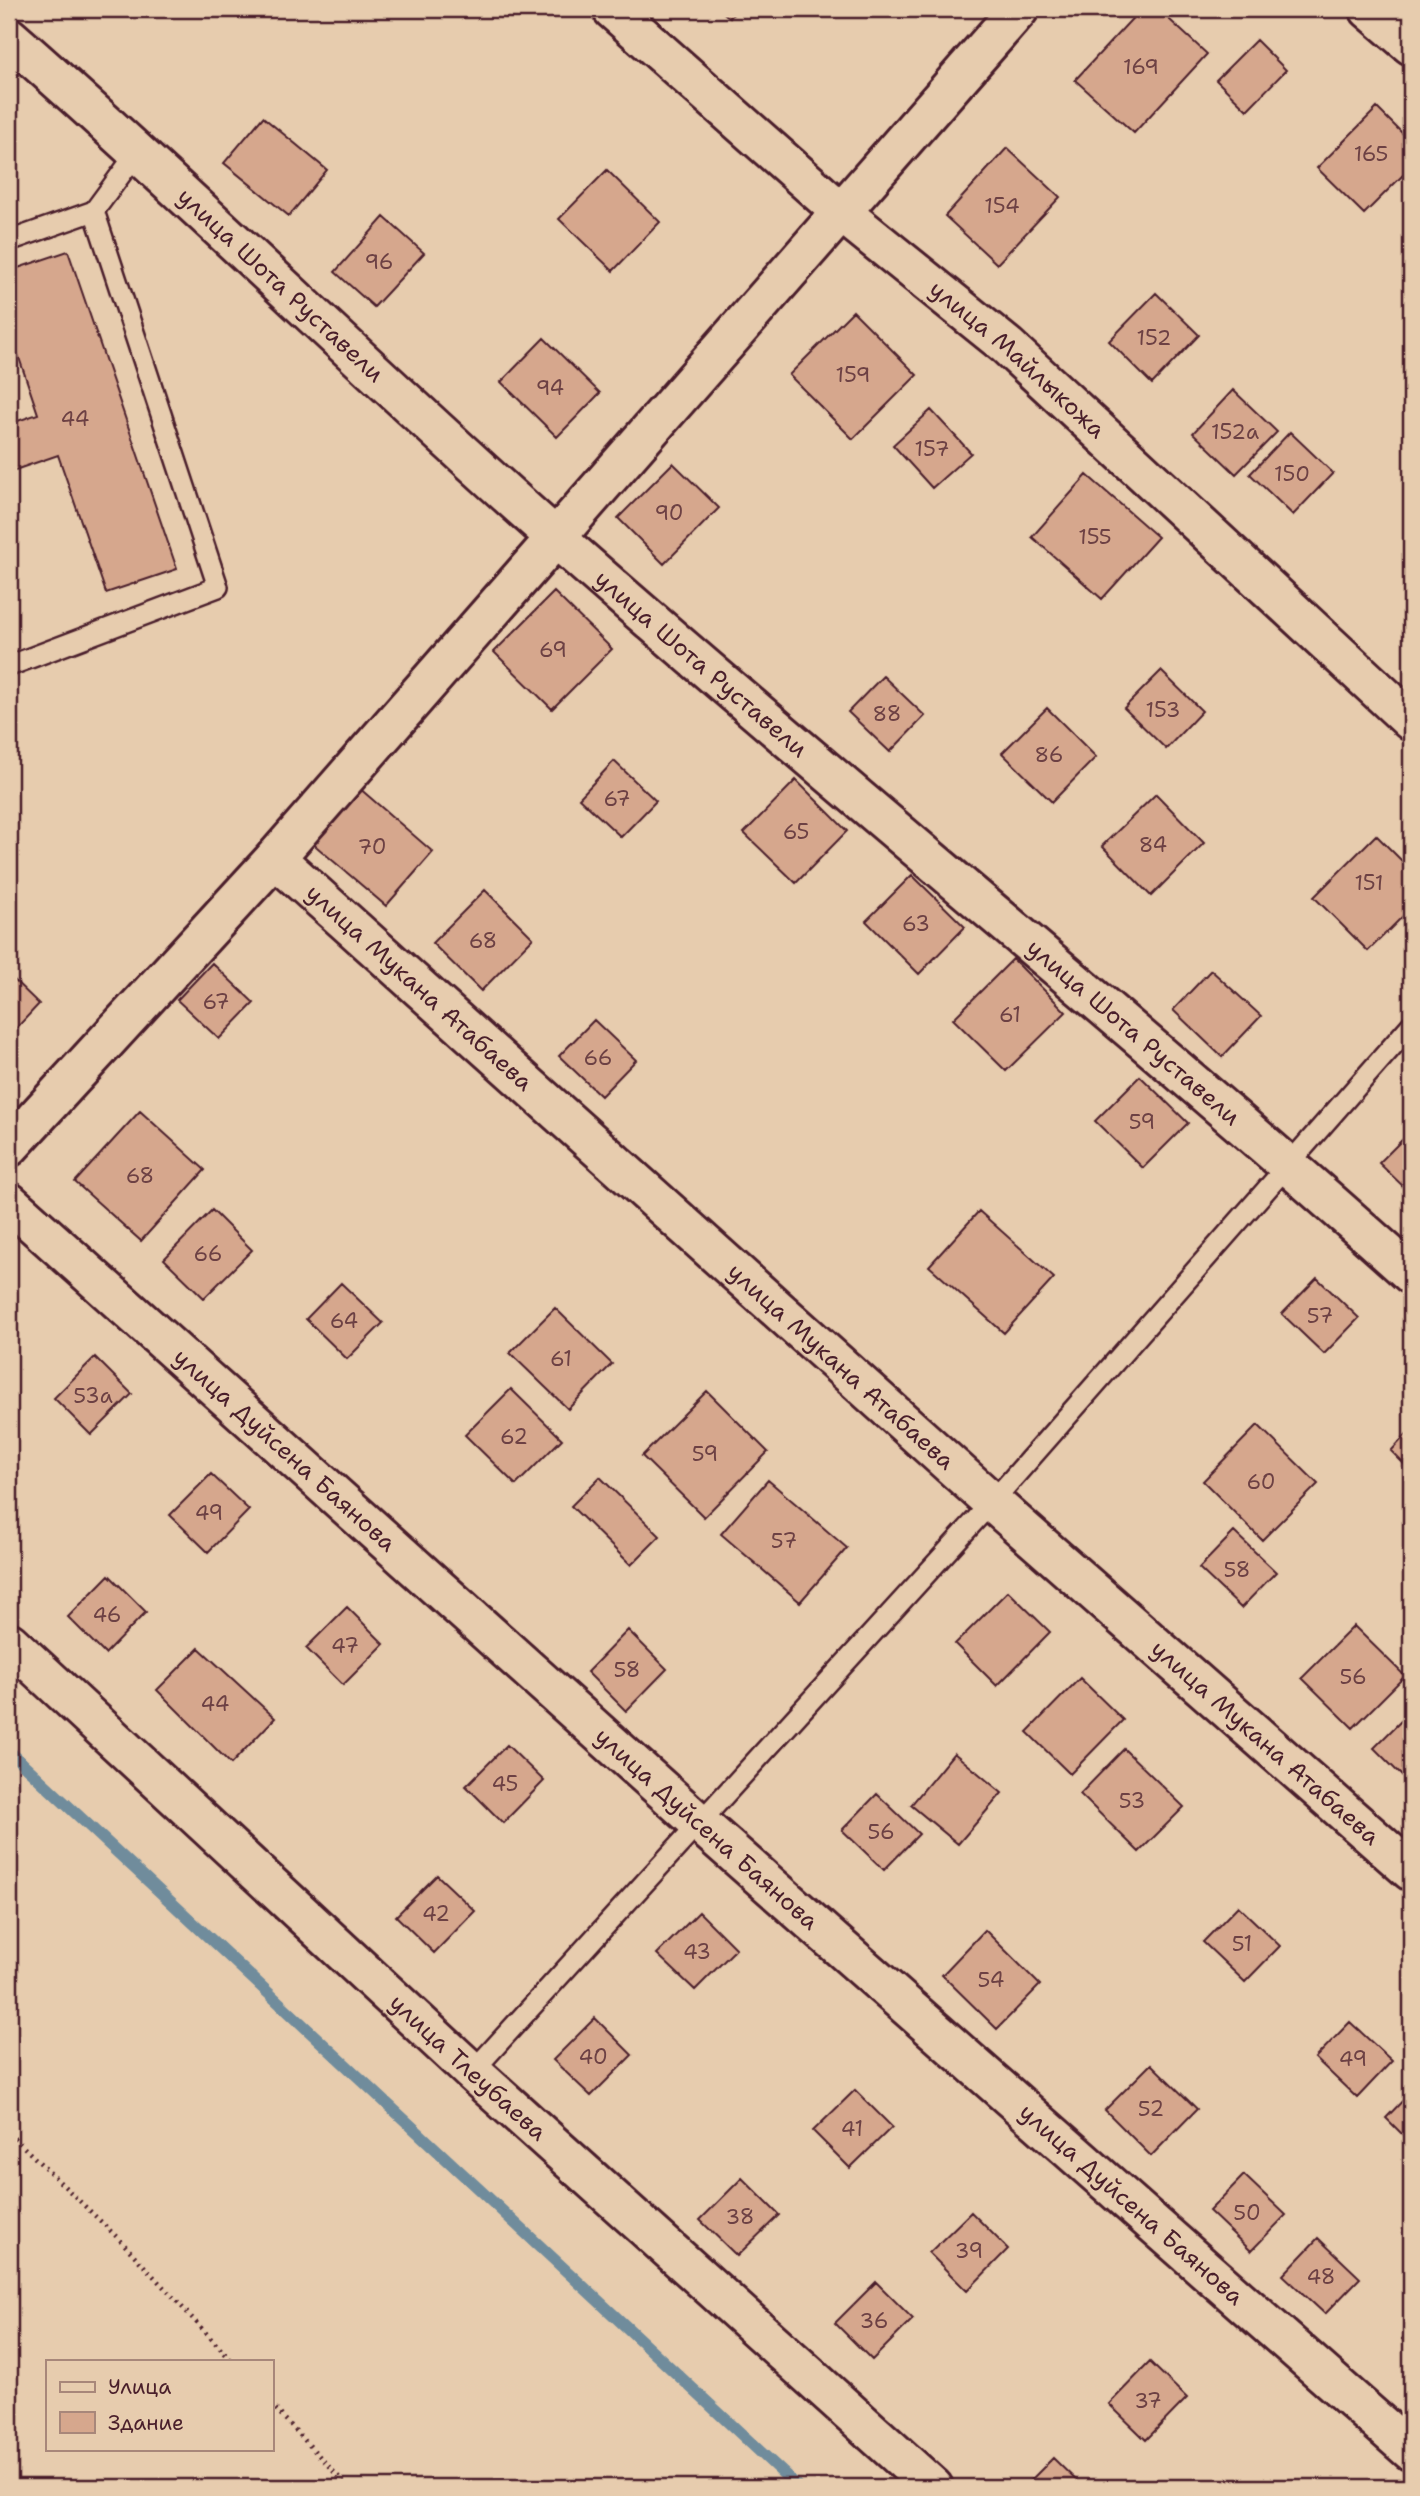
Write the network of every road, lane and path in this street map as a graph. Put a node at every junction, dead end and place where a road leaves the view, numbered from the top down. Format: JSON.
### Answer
{"nodes":[{"id":1,"x":612,"y":9,"type":"edge"},
{"id":2,"x":1019,"y":9,"type":"edge"},
{"id":3,"x":1369,"y":9,"type":"edge"},
{"id":4,"x":9,"y":37,"type":"edge"},
{"id":5,"x":1411,"y":45,"type":"edge"},
{"id":6,"x":139,"y":150,"type":"junction"},
{"id":7,"x":94,"y":211,"type":"junction"},
{"id":8,"x":841,"y":212,"type":"junction"},
{"id":9,"x":9,"y":240,"type":"edge"},
{"id":10,"x":555,"y":537,"type":"junction"},
{"id":11,"x":9,"y":666,"type":"edge"},
{"id":12,"x":1411,"y":721,"type":"edge"},
{"id":13,"x":275,"y":858,"type":"junction"},
{"id":14,"x":1411,"y":1025,"type":"edge"},
{"id":15,"x":9,"y":1147,"type":"edge"},
{"id":16,"x":1287,"y":1163,"type":"junction"},
{"id":17,"x":9,"y":1202,"type":"edge"},
{"id":18,"x":1411,"y":1274,"type":"edge"},
{"id":19,"x":992,"y":1502,"type":"junction"},
{"id":20,"x":9,"y":1642,"type":"edge"},
{"id":21,"x":697,"y":1821,"type":"junction"},
{"id":22,"x":1411,"y":1871,"type":"edge"},
{"id":23,"x":472,"y":2072,"type":"junction"},
{"id":24,"x":9,"y":2133,"type":"edge"},
{"id":25,"x":231,"y":2360,"type":"edge"},
{"id":26,"x":273,"y":2406,"type":"edge"},
{"id":27,"x":1411,"y":2451,"type":"edge"},
{"id":28,"x":348,"y":2487,"type":"edge"},
{"id":29,"x":933,"y":2487,"type":"edge"}],
"edges":[{"from":1,"to":8,"type":"street","name":"улица Майлыкожа"},
{"from":2,"to":8,"type":"street"},
{"from":3,"to":5,"type":"street"},
{"from":4,"to":6,"type":"street","name":"улица Шота Руставели"},
{"from":6,"to":7,"type":"lane"},
{"from":6,"to":10,"type":"street","name":"улица Шота Руставели"},
{"from":7,"to":9,"type":"lane"},
{"from":7,"to":11,"type":"lane"},
{"from":8,"to":10,"type":"street"},
{"from":8,"to":12,"type":"street","name":"улица Майлыкожа"},
{"from":10,"to":13,"type":"street"},
{"from":10,"to":16,"type":"street","name":"улица Шота Руставели"},
{"from":13,"to":15,"type":"street"},
{"from":13,"to":19,"type":"street","name":"улица Мукана Атабаева"},
{"from":14,"to":16,"type":"lane"},
{"from":16,"to":18,"type":"street","name":"улица Шота Руставели"},
{"from":16,"to":19,"type":"lane"},
{"from":17,"to":21,"type":"street","name":"улица Дуйсена Баянова"},
{"from":19,"to":21,"type":"lane"},
{"from":19,"to":22,"type":"street","name":"улица Мукана Атабаева"},
{"from":20,"to":23,"type":"street","name":"улица Тлеубаева"},
{"from":21,"to":23,"type":"lane"},
{"from":21,"to":27,"type":"street","name":"улица Дуйсена Баянова"},
{"from":23,"to":29,"type":"street","name":"улица Тлеубаева"},
{"from":24,"to":25,"type":"path"},
{"from":26,"to":28,"type":"path"}]}
